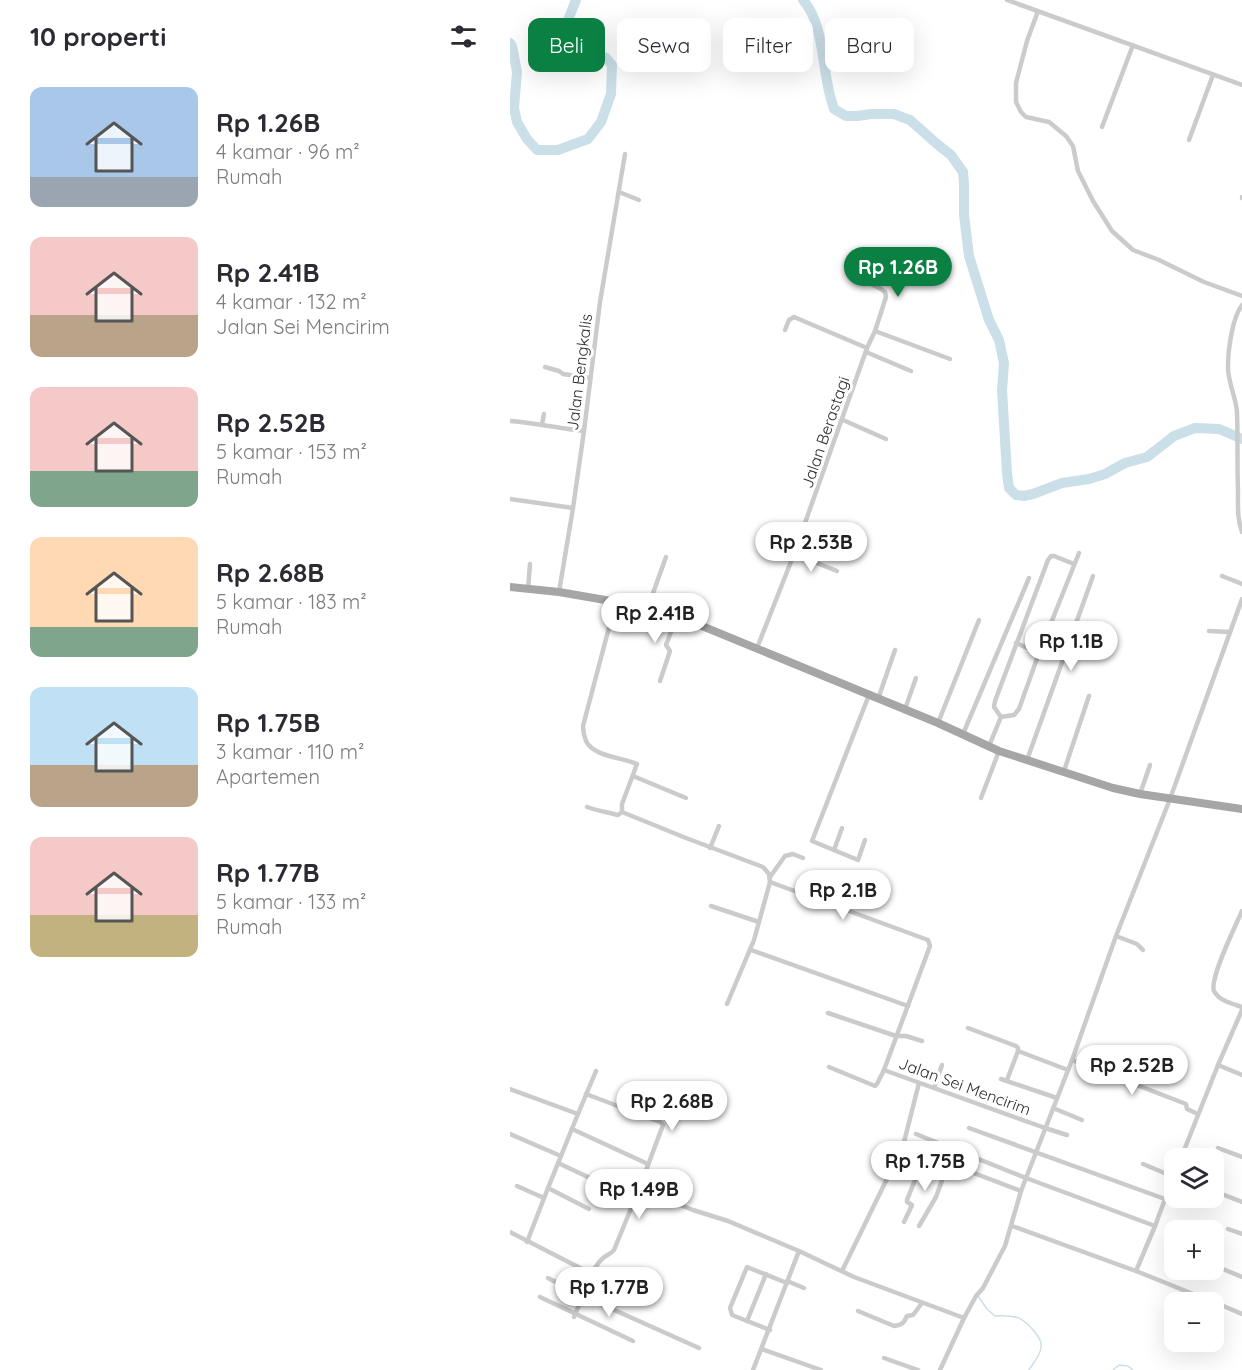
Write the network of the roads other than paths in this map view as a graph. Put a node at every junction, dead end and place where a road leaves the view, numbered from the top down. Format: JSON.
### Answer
{"nodes":[{"id":1,"x":1007,"y":0,"type":"edge"},
{"id":2,"x":1038,"y":11,"type":"junction"},
{"id":3,"x":1133,"y":45,"type":"junction"},
{"id":4,"x":1213,"y":75,"type":"junction"},
{"id":5,"x":1242,"y":86,"type":"edge"},
{"id":6,"x":1102,"y":127,"type":"dead end"},
{"id":7,"x":1189,"y":140,"type":"dead end"},
{"id":8,"x":625,"y":154,"type":"dead end"},
{"id":9,"x":619,"y":192,"type":"junction"},
{"id":10,"x":639,"y":200,"type":"dead end"},
{"id":11,"x":850,"y":273,"type":"dead end"},
{"id":12,"x":1242,"y":296,"type":"edge"},
{"id":13,"x":1242,"y":305,"type":"edge"},
{"id":14,"x":785,"y":330,"type":"dead end"},
{"id":15,"x":875,"y":331,"type":"junction"},
{"id":16,"x":867,"y":350,"type":"junction"},
{"id":17,"x":950,"y":359,"type":"dead end"},
{"id":18,"x":545,"y":367,"type":"dead end"},
{"id":19,"x":911,"y":371,"type":"dead end"},
{"id":20,"x":590,"y":378,"type":"junction"},
{"id":21,"x":544,"y":414,"type":"dead end"},
{"id":22,"x":510,"y":420,"type":"edge"},
{"id":23,"x":843,"y":420,"type":"junction"},
{"id":24,"x":542,"y":424,"type":"junction"},
{"id":25,"x":584,"y":430,"type":"junction"},
{"id":26,"x":886,"y":439,"type":"dead end"},
{"id":27,"x":510,"y":499,"type":"edge"},
{"id":28,"x":573,"y":508,"type":"junction"},
{"id":29,"x":1242,"y":532,"type":"edge"},
{"id":30,"x":1079,"y":553,"type":"dead end"},
{"id":31,"x":794,"y":554,"type":"junction"},
{"id":32,"x":666,"y":557,"type":"dead end"},
{"id":33,"x":530,"y":564,"type":"dead end"},
{"id":34,"x":1074,"y":564,"type":"junction"},
{"id":35,"x":837,"y":571,"type":"dead end"},
{"id":36,"x":1093,"y":576,"type":"dead end"},
{"id":37,"x":1222,"y":576,"type":"dead end"},
{"id":38,"x":1029,"y":578,"type":"dead end"},
{"id":39,"x":1242,"y":584,"type":"edge"},
{"id":40,"x":510,"y":587,"type":"edge"},
{"id":41,"x":528,"y":590,"type":"junction"},
{"id":42,"x":559,"y":592,"type":"junction"},
{"id":43,"x":1242,"y":599,"type":"edge"},
{"id":44,"x":616,"y":601,"type":"junction"},
{"id":45,"x":648,"y":607,"type":"junction"},
{"id":46,"x":677,"y":616,"type":"junction"},
{"id":47,"x":1236,"y":618,"type":"junction"},
{"id":48,"x":1242,"y":619,"type":"edge"},
{"id":49,"x":979,"y":620,"type":"dead end"},
{"id":50,"x":1209,"y":631,"type":"dead end"},
{"id":51,"x":1230,"y":632,"type":"junction"},
{"id":52,"x":1016,"y":643,"type":"junction"},
{"id":53,"x":757,"y":648,"type":"junction"},
{"id":54,"x":895,"y":650,"type":"dead end"},
{"id":55,"x":1039,"y":653,"type":"junction"},
{"id":56,"x":916,"y":678,"type":"dead end"},
{"id":57,"x":660,"y":681,"type":"dead end"},
{"id":58,"x":869,"y":695,"type":"junction"},
{"id":59,"x":1089,"y":696,"type":"dead end"},
{"id":60,"x":878,"y":699,"type":"junction"},
{"id":61,"x":905,"y":709,"type":"junction"},
{"id":62,"x":1002,"y":717,"type":"junction"},
{"id":63,"x":938,"y":723,"type":"junction"},
{"id":64,"x":963,"y":734,"type":"junction"},
{"id":65,"x":989,"y":746,"type":"junction"},
{"id":66,"x":999,"y":751,"type":"junction"},
{"id":67,"x":1028,"y":760,"type":"junction"},
{"id":68,"x":1150,"y":765,"type":"dead end"},
{"id":69,"x":1064,"y":771,"type":"junction"},
{"id":70,"x":633,"y":776,"type":"junction"},
{"id":71,"x":1140,"y":794,"type":"junction"},
{"id":72,"x":686,"y":798,"type":"dead end"},
{"id":73,"x":981,"y":798,"type":"dead end"},
{"id":74,"x":1170,"y":799,"type":"junction"},
{"id":75,"x":587,"y":807,"type":"dead end"},
{"id":76,"x":1242,"y":809,"type":"edge"},
{"id":77,"x":622,"y":812,"type":"junction"},
{"id":78,"x":719,"y":826,"type":"dead end"},
{"id":79,"x":843,"y":828,"type":"dead end"},
{"id":80,"x":866,"y":840,"type":"dead end"},
{"id":81,"x":711,"y":848,"type":"junction"},
{"id":82,"x":834,"y":850,"type":"junction"},
{"id":83,"x":803,"y":858,"type":"dead end"},
{"id":84,"x":770,"y":879,"type":"junction"},
{"id":85,"x":711,"y":906,"type":"dead end"},
{"id":86,"x":1242,"y":911,"type":"edge"},
{"id":87,"x":759,"y":922,"type":"junction"},
{"id":88,"x":1116,"y":936,"type":"junction"},
{"id":89,"x":751,"y":950,"type":"junction"},
{"id":90,"x":1143,"y":950,"type":"dead end"},
{"id":91,"x":727,"y":1004,"type":"dead end"},
{"id":92,"x":908,"y":1006,"type":"junction"},
{"id":93,"x":1242,"y":1009,"type":"edge"},
{"id":94,"x":828,"y":1013,"type":"dead end"},
{"id":95,"x":968,"y":1028,"type":"dead end"},
{"id":96,"x":896,"y":1036,"type":"junction"},
{"id":97,"x":922,"y":1041,"type":"dead end"},
{"id":98,"x":1017,"y":1051,"type":"junction"},
{"id":99,"x":1072,"y":1060,"type":"junction"},
{"id":100,"x":942,"y":1065,"type":"dead end"},
{"id":101,"x":1218,"y":1065,"type":"junction"},
{"id":102,"x":829,"y":1067,"type":"dead end"},
{"id":103,"x":884,"y":1070,"type":"junction"},
{"id":104,"x":1068,"y":1070,"type":"junction"},
{"id":105,"x":596,"y":1071,"type":"dead end"},
{"id":106,"x":1242,"y":1075,"type":"edge"},
{"id":107,"x":919,"y":1083,"type":"junction"},
{"id":108,"x":934,"y":1088,"type":"junction"},
{"id":109,"x":510,"y":1089,"type":"edge"},
{"id":110,"x":586,"y":1094,"type":"junction"},
{"id":111,"x":1057,"y":1098,"type":"junction"},
{"id":112,"x":1053,"y":1107,"type":"junction"},
{"id":113,"x":578,"y":1114,"type":"junction"},
{"id":114,"x":1198,"y":1114,"type":"junction"},
{"id":115,"x":1082,"y":1120,"type":"dead end"},
{"id":116,"x":572,"y":1128,"type":"junction"},
{"id":117,"x":969,"y":1128,"type":"dead end"},
{"id":118,"x":1045,"y":1128,"type":"junction"},
{"id":119,"x":510,"y":1134,"type":"edge"},
{"id":120,"x":916,"y":1134,"type":"dead end"},
{"id":121,"x":1067,"y":1135,"type":"dead end"},
{"id":122,"x":903,"y":1146,"type":"junction"},
{"id":123,"x":1185,"y":1148,"type":"edge"},
{"id":124,"x":1224,"y":1150,"type":"edge"},
{"id":125,"x":1036,"y":1153,"type":"junction"},
{"id":126,"x":925,"y":1155,"type":"junction"},
{"id":127,"x":561,"y":1156,"type":"junction"},
{"id":128,"x":1242,"y":1157,"type":"edge"},
{"id":129,"x":558,"y":1163,"type":"junction"},
{"id":130,"x":648,"y":1164,"type":"junction"},
{"id":131,"x":948,"y":1164,"type":"junction"},
{"id":132,"x":1143,"y":1164,"type":"dead end"},
{"id":133,"x":1164,"y":1172,"type":"edge"},
{"id":134,"x":1026,"y":1178,"type":"junction"},
{"id":135,"x":517,"y":1186,"type":"dead end"},
{"id":136,"x":548,"y":1188,"type":"junction"},
{"id":137,"x":639,"y":1189,"type":"junction"},
{"id":138,"x":1021,"y":1191,"type":"junction"},
{"id":139,"x":1224,"y":1195,"type":"edge"},
{"id":140,"x":544,"y":1198,"type":"junction"},
{"id":141,"x":635,"y":1199,"type":"junction"},
{"id":142,"x":1164,"y":1199,"type":"edge"},
{"id":143,"x":1164,"y":1202,"type":"edge"},
{"id":144,"x":1242,"y":1202,"type":"edge"},
{"id":145,"x":912,"y":1205,"type":"junction"},
{"id":146,"x":918,"y":1208,"type":"dead end"},
{"id":147,"x":589,"y":1209,"type":"dead end"},
{"id":148,"x":904,"y":1222,"type":"dead end"},
{"id":149,"x":919,"y":1226,"type":"dead end"},
{"id":150,"x":1012,"y":1226,"type":"junction"},
{"id":151,"x":1155,"y":1226,"type":"junction"},
{"id":152,"x":1228,"y":1229,"type":"dead end"},
{"id":153,"x":510,"y":1232,"type":"edge"},
{"id":154,"x":1242,"y":1234,"type":"edge"},
{"id":155,"x":527,"y":1242,"type":"junction"},
{"id":156,"x":800,"y":1251,"type":"junction"},
{"id":157,"x":1224,"y":1270,"type":"edge"},
{"id":158,"x":842,"y":1271,"type":"junction"},
{"id":159,"x":1136,"y":1271,"type":"junction"},
{"id":160,"x":589,"y":1275,"type":"junction"},
{"id":161,"x":766,"y":1275,"type":"junction"},
{"id":162,"x":1242,"y":1277,"type":"edge"},
{"id":163,"x":548,"y":1278,"type":"dead end"},
{"id":164,"x":787,"y":1282,"type":"junction"},
{"id":165,"x":804,"y":1288,"type":"dead end"},
{"id":166,"x":1187,"y":1292,"type":"edge"},
{"id":167,"x":583,"y":1296,"type":"junction"},
{"id":168,"x":540,"y":1297,"type":"dead end"},
{"id":169,"x":922,"y":1303,"type":"junction"},
{"id":170,"x":1224,"y":1307,"type":"edge"},
{"id":171,"x":858,"y":1311,"type":"dead end"},
{"id":172,"x":1242,"y":1314,"type":"edge"},
{"id":173,"x":575,"y":1316,"type":"junction"},
{"id":174,"x":964,"y":1318,"type":"junction"},
{"id":175,"x":747,"y":1321,"type":"junction"},
{"id":176,"x":770,"y":1330,"type":"junction"},
{"id":177,"x":633,"y":1341,"type":"dead end"},
{"id":178,"x":699,"y":1348,"type":"dead end"},
{"id":179,"x":762,"y":1349,"type":"junction"},
{"id":180,"x":884,"y":1358,"type":"dead end"},
{"id":181,"x":753,"y":1370,"type":"edge"},
{"id":182,"x":821,"y":1370,"type":"edge"},
{"id":183,"x":918,"y":1370,"type":"edge"},
{"id":184,"x":939,"y":1370,"type":"edge"}],
"edges":[{"from":1,"to":2,"type":"street"},
{"from":2,"to":3,"type":"street"},
{"from":2,"to":12,"type":"street"},
{"from":3,"to":4,"type":"street"},
{"from":3,"to":6,"type":"street"},
{"from":4,"to":5,"type":"street"},
{"from":4,"to":7,"type":"street"},
{"from":8,"to":9,"type":"street","name":"Jalan Bengkalis"},
{"from":9,"to":10,"type":"street"},
{"from":9,"to":20,"type":"street","name":"Jalan Bengkalis"},
{"from":11,"to":15,"type":"street","name":"Jalan Berastagi"},
{"from":13,"to":29,"type":"street"},
{"from":14,"to":16,"type":"street"},
{"from":15,"to":16,"type":"street","name":"Jalan Berastagi"},
{"from":15,"to":17,"type":"street"},
{"from":16,"to":19,"type":"street"},
{"from":16,"to":23,"type":"street","name":"Jalan Berastagi"},
{"from":18,"to":20,"type":"street"},
{"from":20,"to":25,"type":"street","name":"Jalan Bengkalis"},
{"from":21,"to":24,"type":"street"},
{"from":22,"to":24,"type":"street"},
{"from":23,"to":26,"type":"street"},
{"from":23,"to":31,"type":"street","name":"Jalan Berastagi"},
{"from":24,"to":25,"type":"street"},
{"from":25,"to":28,"type":"street","name":"Jalan Bengkalis"},
{"from":27,"to":28,"type":"street"},
{"from":28,"to":42,"type":"street","name":"Jalan Bengkalis"},
{"from":30,"to":34,"type":"street"},
{"from":31,"to":35,"type":"street"},
{"from":31,"to":53,"type":"street","name":"Jalan Berastagi"},
{"from":32,"to":45,"type":"street"},
{"from":33,"to":41,"type":"street"},
{"from":34,"to":52,"type":"street"},
{"from":34,"to":55,"type":"street"},
{"from":36,"to":67,"type":"street"},
{"from":37,"to":39,"type":"street"},
{"from":38,"to":64,"type":"street"},
{"from":40,"to":41,"type":"main road"},
{"from":41,"to":42,"type":"main road"},
{"from":42,"to":44,"type":"main road"},
{"from":43,"to":47,"type":"street"},
{"from":44,"to":45,"type":"main road"},
{"from":44,"to":70,"type":"street"},
{"from":45,"to":46,"type":"main road"},
{"from":46,"to":53,"type":"main road"},
{"from":46,"to":57,"type":"street"},
{"from":47,"to":48,"type":"street"},
{"from":47,"to":51,"type":"street"},
{"from":49,"to":63,"type":"street"},
{"from":50,"to":51,"type":"street"},
{"from":51,"to":74,"type":"street"},
{"from":52,"to":55,"type":"street"},
{"from":52,"to":62,"type":"street"},
{"from":53,"to":58,"type":"main road"},
{"from":54,"to":60,"type":"street"},
{"from":55,"to":62,"type":"street"},
{"from":56,"to":61,"type":"street"},
{"from":58,"to":60,"type":"main road"},
{"from":58,"to":82,"type":"street"},
{"from":59,"to":69,"type":"street"},
{"from":60,"to":61,"type":"main road"},
{"from":61,"to":63,"type":"main road"},
{"from":62,"to":65,"type":"street"},
{"from":63,"to":64,"type":"main road"},
{"from":64,"to":65,"type":"main road"},
{"from":65,"to":66,"type":"main road"},
{"from":66,"to":67,"type":"main road"},
{"from":66,"to":73,"type":"street"},
{"from":67,"to":69,"type":"main road"},
{"from":68,"to":71,"type":"street"},
{"from":69,"to":71,"type":"main road"},
{"from":70,"to":72,"type":"street"},
{"from":70,"to":77,"type":"street"},
{"from":71,"to":74,"type":"main road"},
{"from":74,"to":76,"type":"main road"},
{"from":74,"to":88,"type":"street"},
{"from":75,"to":77,"type":"street","name":"Jalan Sei Mencirim"},
{"from":77,"to":81,"type":"street","name":"Jalan Sei Mencirim"},
{"from":78,"to":81,"type":"street"},
{"from":79,"to":82,"type":"street"},
{"from":80,"to":82,"type":"street"},
{"from":81,"to":84,"type":"street","name":"Jalan Sei Mencirim"},
{"from":83,"to":84,"type":"street"},
{"from":84,"to":87,"type":"street"},
{"from":84,"to":92,"type":"street","name":"Jalan Sei Mencirim"},
{"from":85,"to":87,"type":"street"},
{"from":86,"to":93,"type":"street"},
{"from":87,"to":89,"type":"street"},
{"from":88,"to":90,"type":"street"},
{"from":88,"to":99,"type":"street"},
{"from":89,"to":91,"type":"street"},
{"from":89,"to":92,"type":"street"},
{"from":92,"to":96,"type":"street","name":"Jalan Sei Mencirim"},
{"from":93,"to":101,"type":"street"},
{"from":94,"to":96,"type":"street"},
{"from":95,"to":98,"type":"street"},
{"from":96,"to":97,"type":"street"},
{"from":96,"to":103,"type":"street","name":"Jalan Sei Mencirim"},
{"from":98,"to":104,"type":"street"},
{"from":98,"to":111,"type":"street"},
{"from":99,"to":104,"type":"street"},
{"from":99,"to":114,"type":"street"},
{"from":100,"to":108,"type":"street"},
{"from":101,"to":106,"type":"street"},
{"from":101,"to":114,"type":"street"},
{"from":102,"to":103,"type":"street"},
{"from":103,"to":107,"type":"street","name":"Jalan Sei Mencirim"},
{"from":104,"to":111,"type":"street"},
{"from":105,"to":110,"type":"street"},
{"from":107,"to":108,"type":"street","name":"Jalan Sei Mencirim"},
{"from":107,"to":122,"type":"street"},
{"from":108,"to":118,"type":"street","name":"Jalan Sei Mencirim"},
{"from":109,"to":113,"type":"street"},
{"from":110,"to":113,"type":"street"},
{"from":110,"to":130,"type":"street"},
{"from":111,"to":112,"type":"street"},
{"from":112,"to":115,"type":"street"},
{"from":112,"to":118,"type":"street"},
{"from":113,"to":116,"type":"street"},
{"from":114,"to":123,"type":"street"},
{"from":116,"to":127,"type":"street"},
{"from":116,"to":130,"type":"street"},
{"from":117,"to":125,"type":"street"},
{"from":118,"to":121,"type":"street","name":"Jalan Sei Mencirim"},
{"from":118,"to":125,"type":"street"},
{"from":119,"to":127,"type":"street"},
{"from":120,"to":134,"type":"street"},
{"from":122,"to":126,"type":"street"},
{"from":122,"to":158,"type":"street"},
{"from":124,"to":128,"type":"street"},
{"from":125,"to":134,"type":"street"},
{"from":125,"to":142,"type":"street"},
{"from":126,"to":131,"type":"street"},
{"from":126,"to":145,"type":"street"},
{"from":127,"to":129,"type":"street"},
{"from":129,"to":136,"type":"street"},
{"from":129,"to":141,"type":"street"},
{"from":130,"to":137,"type":"street"},
{"from":131,"to":138,"type":"street"},
{"from":131,"to":149,"type":"street"},
{"from":132,"to":133,"type":"street"},
{"from":134,"to":138,"type":"street"},
{"from":134,"to":151,"type":"street"},
{"from":135,"to":140,"type":"street"},
{"from":136,"to":140,"type":"street"},
{"from":136,"to":147,"type":"street"},
{"from":137,"to":141,"type":"street"},
{"from":137,"to":156,"type":"street"},
{"from":138,"to":150,"type":"street"},
{"from":139,"to":144,"type":"street"},
{"from":140,"to":155,"type":"street"},
{"from":141,"to":160,"type":"street"},
{"from":143,"to":151,"type":"street"},
{"from":145,"to":146,"type":"street"},
{"from":145,"to":148,"type":"street"},
{"from":150,"to":159,"type":"street"},
{"from":150,"to":174,"type":"street"},
{"from":151,"to":159,"type":"street"},
{"from":152,"to":154,"type":"street"},
{"from":153,"to":155,"type":"street"},
{"from":155,"to":160,"type":"street"},
{"from":156,"to":158,"type":"street"},
{"from":156,"to":164,"type":"street"},
{"from":157,"to":162,"type":"street"},
{"from":158,"to":169,"type":"street"},
{"from":159,"to":166,"type":"street"},
{"from":160,"to":167,"type":"street"},
{"from":161,"to":164,"type":"street"},
{"from":161,"to":175,"type":"street"},
{"from":161,"to":175,"type":"street"},
{"from":163,"to":167,"type":"street"},
{"from":164,"to":165,"type":"street"},
{"from":164,"to":176,"type":"street"},
{"from":167,"to":173,"type":"street"},
{"from":167,"to":178,"type":"street"},
{"from":168,"to":173,"type":"street"},
{"from":169,"to":171,"type":"street"},
{"from":169,"to":174,"type":"street"},
{"from":170,"to":172,"type":"street"},
{"from":173,"to":177,"type":"street"},
{"from":174,"to":184,"type":"street"},
{"from":175,"to":176,"type":"street"},
{"from":176,"to":179,"type":"street"},
{"from":179,"to":181,"type":"street"},
{"from":179,"to":182,"type":"street"},
{"from":180,"to":183,"type":"street"}]}
